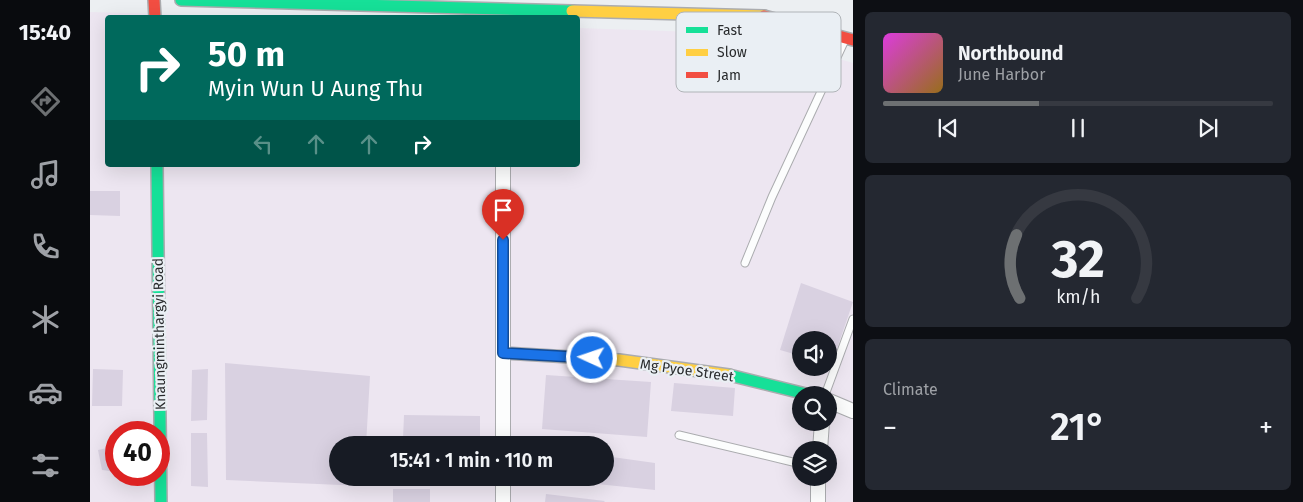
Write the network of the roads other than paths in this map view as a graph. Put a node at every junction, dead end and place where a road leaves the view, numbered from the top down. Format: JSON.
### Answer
{"nodes":[{"id":1,"x":154,"y":0,"type":"edge"},
{"id":2,"x":181,"y":0,"type":"edge"},
{"id":3,"x":203,"y":0,"type":"edge"},
{"id":4,"x":504,"y":12,"type":"edge"},
{"id":5,"x":155,"y":15,"type":"edge"},
{"id":6,"x":676,"y":15,"type":"edge"},
{"id":7,"x":850,"y":39,"type":"edge"},
{"id":8,"x":841,"y":57,"type":"edge"},
{"id":9,"x":824,"y":92,"type":"edge"},
{"id":10,"x":157,"y":167,"type":"edge"},
{"id":11,"x":503,"y":167,"type":"edge"},
{"id":12,"x":745,"y":263,"type":"dead end"},
{"id":13,"x":853,"y":319,"type":"edge"},
{"id":14,"x":503,"y":353,"type":"junction"},
{"id":15,"x":828,"y":386,"type":"edge"},
{"id":16,"x":792,"y":389,"type":"edge"},
{"id":17,"x":837,"y":404,"type":"edge"},
{"id":18,"x":853,"y":411,"type":"edge"},
{"id":19,"x":679,"y":435,"type":"dead end"},
{"id":20,"x":503,"y":436,"type":"edge"},
{"id":21,"x":792,"y":462,"type":"edge"},
{"id":22,"x":503,"y":486,"type":"edge"},
{"id":23,"x":818,"y":486,"type":"edge"},
{"id":24,"x":161,"y":502,"type":"edge"},
{"id":25,"x":504,"y":502,"type":"edge"},
{"id":26,"x":818,"y":502,"type":"edge"}],
"edges":[{"from":1,"to":5,"type":"street"},
{"from":2,"to":3,"type":"street"},
{"from":3,"to":4,"type":"street"},
{"from":4,"to":6,"type":"street"},
{"from":7,"to":8,"type":"lane"},
{"from":9,"to":12,"type":"lane"},
{"from":10,"to":24,"type":"street","name":"Knaungminthargyi Road"},
{"from":11,"to":14,"type":"street"},
{"from":13,"to":15,"type":"lane"},
{"from":14,"to":16,"type":"street","name":"Mg Pyoe Street"},
{"from":14,"to":20,"type":"street"},
{"from":17,"to":18,"type":"street"},
{"from":19,"to":21,"type":"lane"},
{"from":22,"to":25,"type":"street"},
{"from":23,"to":26,"type":"street"}]}
